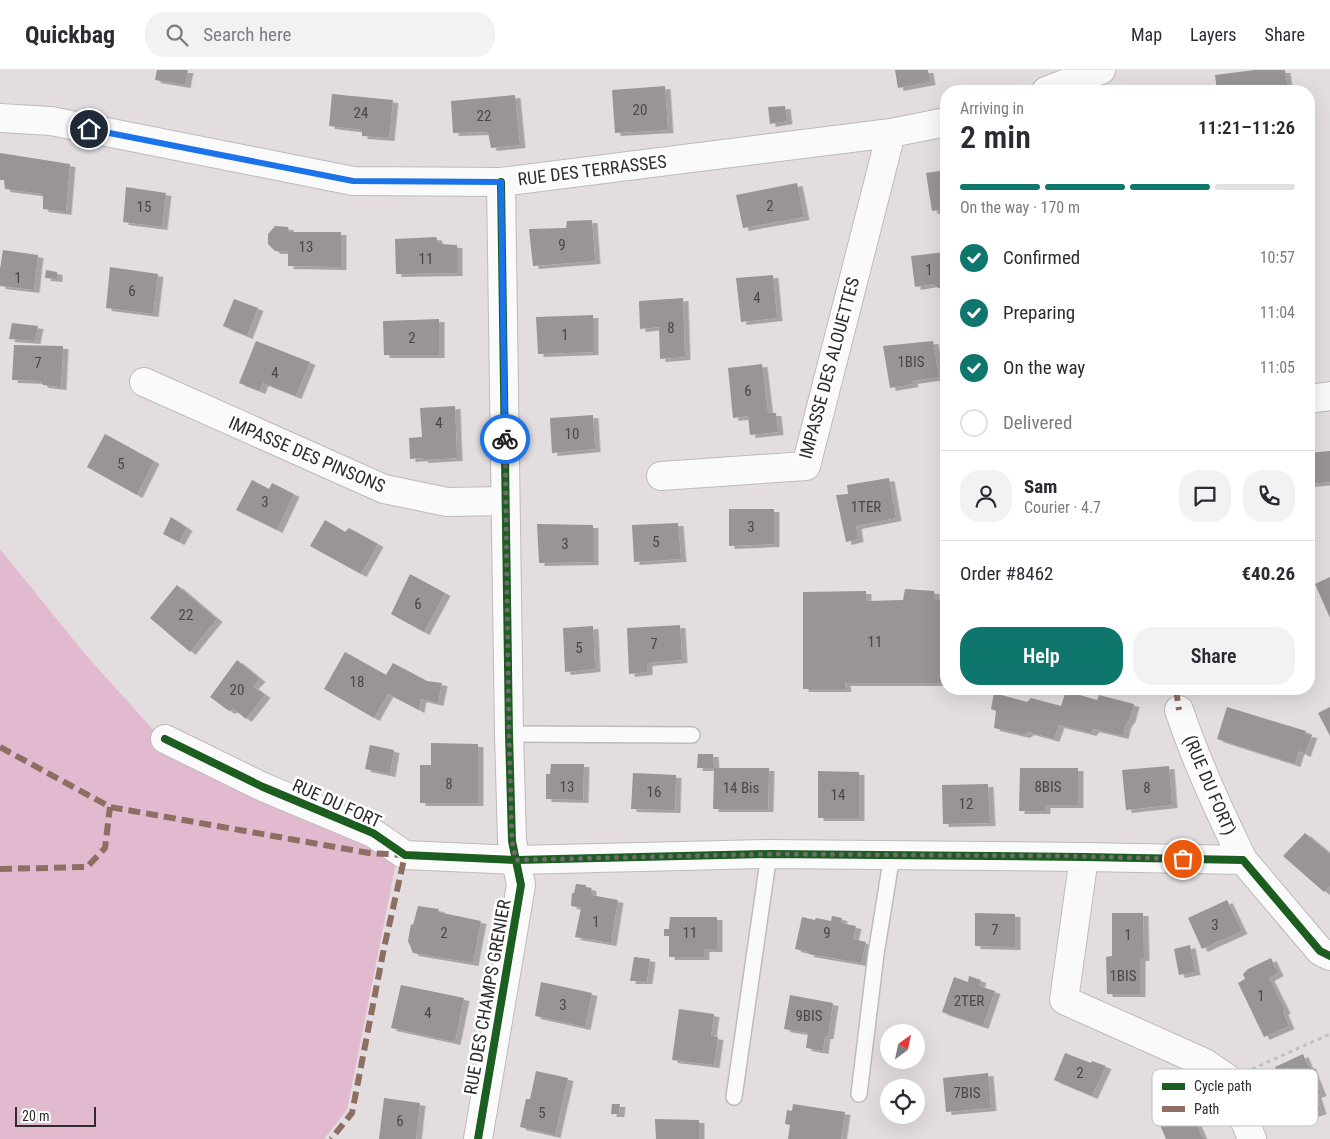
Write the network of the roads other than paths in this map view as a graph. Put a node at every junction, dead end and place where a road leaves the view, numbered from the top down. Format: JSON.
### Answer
{"nodes":[{"id":1,"x":1101,"y":70,"type":"edge"},
{"id":2,"x":1058,"y":84,"type":"edge"},
{"id":3,"x":0,"y":118,"type":"edge"},
{"id":4,"x":940,"y":123,"type":"edge"},
{"id":5,"x":891,"y":133,"type":"junction"},
{"id":6,"x":501,"y":182,"type":"junction"},
{"id":7,"x":144,"y":382,"type":"dead end"},
{"id":8,"x":1330,"y":396,"type":"edge"},
{"id":9,"x":1315,"y":398,"type":"edge"},
{"id":10,"x":661,"y":476,"type":"dead end"},
{"id":11,"x":506,"y":501,"type":"junction"},
{"id":12,"x":1179,"y":710,"type":"dead end"},
{"id":13,"x":509,"y":734,"type":"junction"},
{"id":14,"x":692,"y":735,"type":"dead end"},
{"id":15,"x":165,"y":739,"type":"dead end"},
{"id":16,"x":769,"y":854,"type":"junction"},
{"id":17,"x":892,"y":855,"type":"junction"},
{"id":18,"x":1084,"y":857,"type":"junction"},
{"id":19,"x":516,"y":860,"type":"junction"},
{"id":20,"x":1243,"y":860,"type":"junction"},
{"id":21,"x":1330,"y":956,"type":"edge"},
{"id":22,"x":1214,"y":1069,"type":"edge"},
{"id":23,"x":859,"y":1094,"type":"dead end"},
{"id":24,"x":734,"y":1097,"type":"dead end"},
{"id":25,"x":1247,"y":1126,"type":"edge"},
{"id":26,"x":478,"y":1139,"type":"edge"},
{"id":27,"x":1252,"y":1139,"type":"edge"}],
"edges":[{"from":1,"to":2,"type":"street"},
{"from":3,"to":6,"type":"street","name":"RUE DES TERRASSES"},
{"from":4,"to":5,"type":"street","name":"RUE DES TERRASSES"},
{"from":5,"to":6,"type":"street","name":"RUE DES TERRASSES"},
{"from":5,"to":10,"type":"street","name":"IMPASSE DES ALOUETTES"},
{"from":6,"to":11,"type":"street","name":"RUE DES CHAMPS GRENIER"},
{"from":7,"to":11,"type":"street","name":"IMPASSE DES PINSONS"},
{"from":8,"to":9,"type":"street"},
{"from":11,"to":13,"type":"street","name":"RUE DES CHAMPS GRENIER"},
{"from":12,"to":20,"type":"street","name":"(RUE DU FORT)"},
{"from":13,"to":14,"type":"lane"},
{"from":13,"to":19,"type":"street","name":"RUE DES CHAMPS GRENIER"},
{"from":15,"to":19,"type":"street","name":"RUE DU FORT"},
{"from":16,"to":17,"type":"street","name":"RUE DU FORT"},
{"from":16,"to":19,"type":"street","name":"RUE DU FORT"},
{"from":16,"to":24,"type":"lane"},
{"from":17,"to":18,"type":"street","name":"RUE DU FORT"},
{"from":17,"to":23,"type":"lane"},
{"from":18,"to":20,"type":"street","name":"RUE DU FORT"},
{"from":18,"to":22,"type":"street"},
{"from":19,"to":26,"type":"street","name":"RUE DES CHAMPS GRENIER"},
{"from":20,"to":21,"type":"street"},
{"from":25,"to":27,"type":"street"}]}
